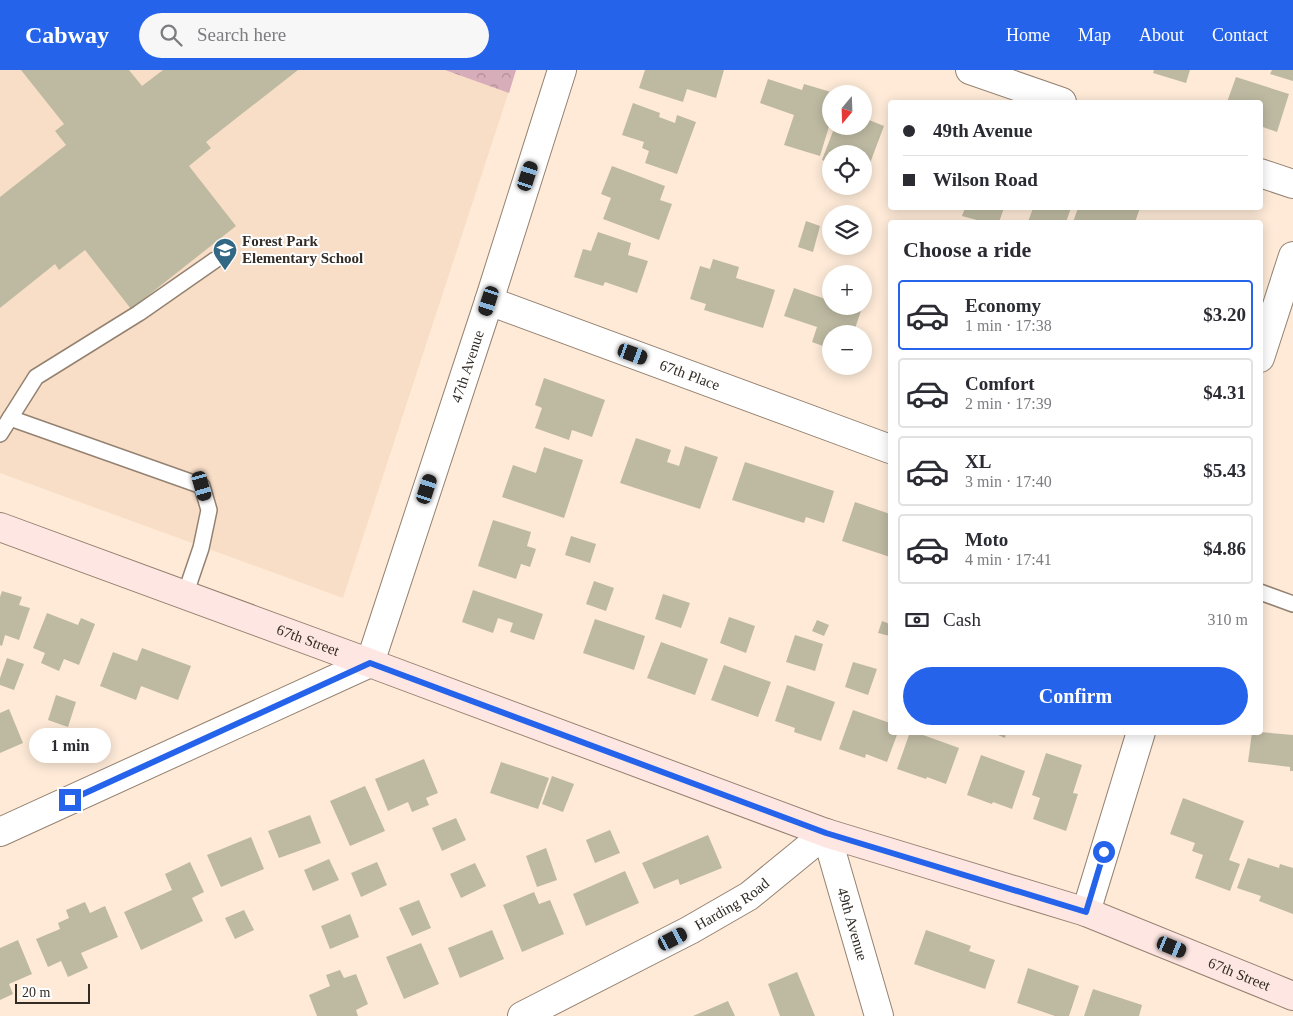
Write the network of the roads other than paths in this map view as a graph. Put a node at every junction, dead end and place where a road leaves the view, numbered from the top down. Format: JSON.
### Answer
{"nodes":[{"id":1,"x":562,"y":70,"type":"edge"},
{"id":2,"x":970,"y":70,"type":"edge"},
{"id":3,"x":1056,"y":100,"type":"edge"},
{"id":4,"x":1263,"y":174,"type":"edge"},
{"id":5,"x":1293,"y":184,"type":"edge"},
{"id":6,"x":1293,"y":256,"type":"edge"},
{"id":7,"x":215,"y":260,"type":"dead end"},
{"id":8,"x":489,"y":301,"type":"junction"},
{"id":9,"x":1263,"y":349,"type":"edge"},
{"id":10,"x":10,"y":418,"type":"junction"},
{"id":11,"x":0,"y":434,"type":"edge"},
{"id":12,"x":888,"y":448,"type":"edge"},
{"id":13,"x":0,"y":527,"type":"edge"},
{"id":14,"x":1263,"y":593,"type":"edge"},
{"id":15,"x":185,"y":595,"type":"junction"},
{"id":16,"x":1293,"y":604,"type":"edge"},
{"id":17,"x":370,"y":663,"type":"junction"},
{"id":18,"x":1141,"y":735,"type":"edge"},
{"id":19,"x":0,"y":832,"type":"edge"},
{"id":20,"x":826,"y":833,"type":"junction"},
{"id":21,"x":1086,"y":912,"type":"junction"},
{"id":22,"x":1293,"y":996,"type":"edge"},
{"id":23,"x":522,"y":1016,"type":"edge"},
{"id":24,"x":879,"y":1016,"type":"edge"}],
"edges":[{"from":1,"to":8,"type":"street","name":"47th Avenue"},
{"from":2,"to":3,"type":"street"},
{"from":4,"to":5,"type":"street"},
{"from":6,"to":9,"type":"street"},
{"from":7,"to":10,"type":"lane"},
{"from":8,"to":12,"type":"street","name":"67th Place"},
{"from":8,"to":17,"type":"street","name":"47th Avenue"},
{"from":10,"to":11,"type":"lane"},
{"from":10,"to":15,"type":"lane"},
{"from":13,"to":15,"type":"street","name":"67th Street"},
{"from":14,"to":16,"type":"lane"},
{"from":15,"to":17,"type":"street","name":"67th Street"},
{"from":17,"to":19,"type":"street"},
{"from":17,"to":20,"type":"street","name":"67th Street"},
{"from":18,"to":21,"type":"street"},
{"from":20,"to":21,"type":"street","name":"67th Street"},
{"from":20,"to":23,"type":"street","name":"Harding Road"},
{"from":20,"to":24,"type":"street","name":"49th Avenue"},
{"from":21,"to":22,"type":"street","name":"67th Street"}]}
